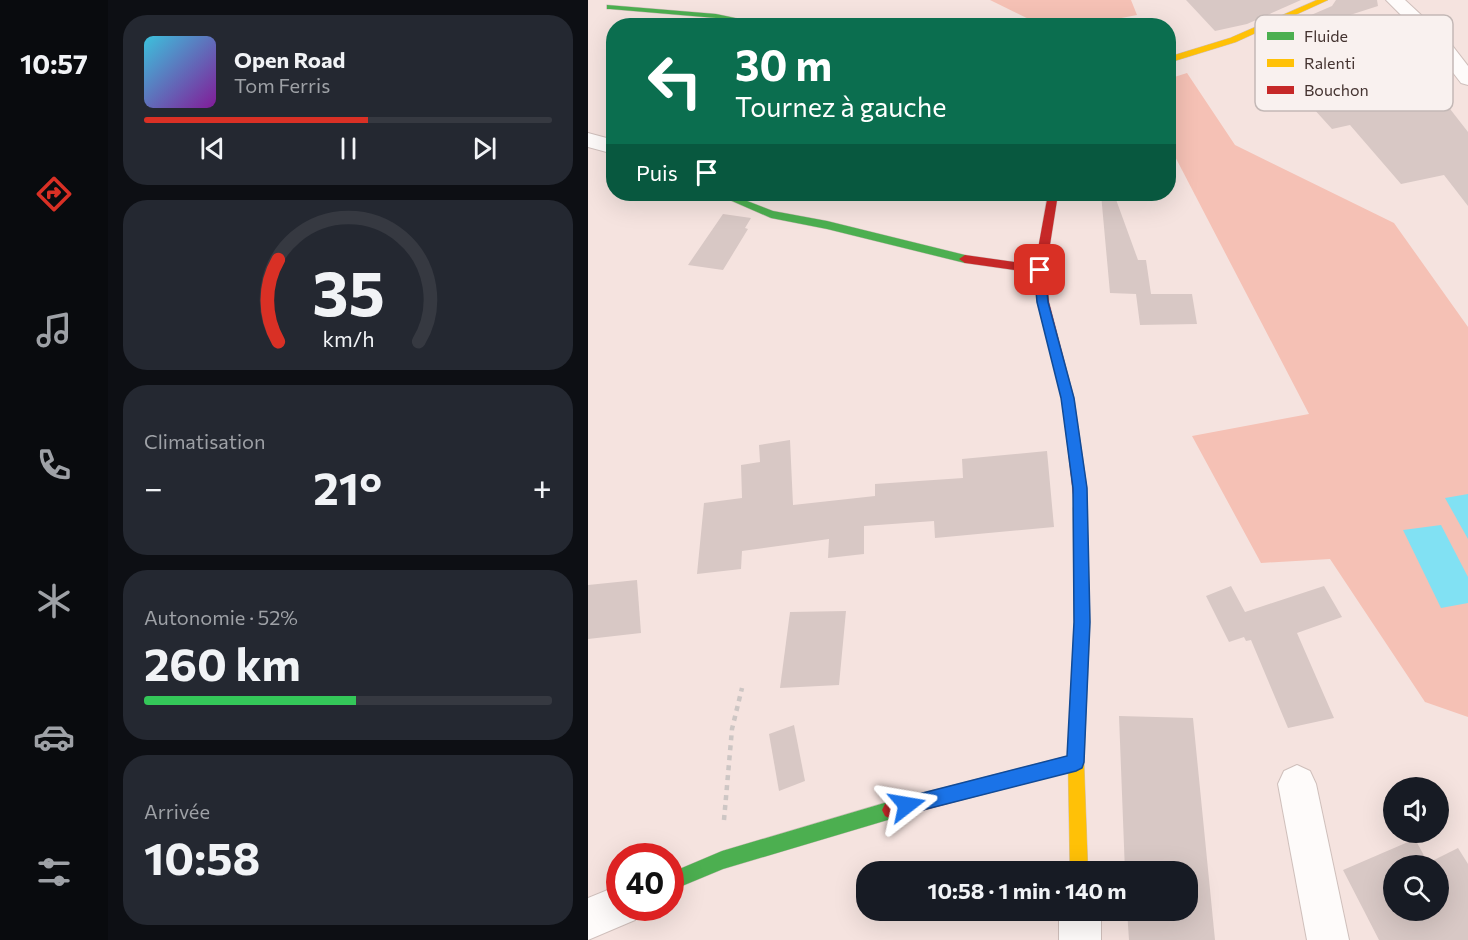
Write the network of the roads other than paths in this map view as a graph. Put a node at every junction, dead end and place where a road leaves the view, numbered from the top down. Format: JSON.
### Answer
{"nodes":[{"id":1,"x":1324,"y":0,"type":"edge"},
{"id":2,"x":1395,"y":0,"type":"edge"},
{"id":3,"x":610,"y":7,"type":"dead end"},
{"id":4,"x":1290,"y":15,"type":"edge"},
{"id":5,"x":1411,"y":15,"type":"edge"},
{"id":6,"x":727,"y":18,"type":"edge"},
{"id":7,"x":1255,"y":30,"type":"edge"},
{"id":8,"x":1176,"y":58,"type":"edge"},
{"id":9,"x":1453,"y":60,"type":"edge"},
{"id":10,"x":1468,"y":79,"type":"edge"},
{"id":11,"x":588,"y":140,"type":"edge"},
{"id":12,"x":606,"y":145,"type":"edge"},
{"id":13,"x":738,"y":201,"type":"edge"},
{"id":14,"x":1052,"y":201,"type":"edge"},
{"id":15,"x":1040,"y":270,"type":"junction"},
{"id":16,"x":1076,"y":762,"type":"junction"},
{"id":17,"x":1297,"y":784,"type":"dead end"},
{"id":18,"x":1079,"y":861,"type":"edge"},
{"id":19,"x":684,"y":876,"type":"edge"},
{"id":20,"x":606,"y":911,"type":"edge"},
{"id":21,"x":588,"y":919,"type":"edge"},
{"id":22,"x":1080,"y":921,"type":"edge"},
{"id":23,"x":1080,"y":940,"type":"edge"},
{"id":24,"x":1328,"y":940,"type":"edge"}],
"edges":[{"from":1,"to":4,"type":"street"},
{"from":2,"to":5,"type":"street"},
{"from":3,"to":6,"type":"street"},
{"from":7,"to":8,"type":"street"},
{"from":9,"to":10,"type":"street"},
{"from":11,"to":12,"type":"street"},
{"from":13,"to":15,"type":"street"},
{"from":14,"to":15,"type":"street"},
{"from":15,"to":16,"type":"street"},
{"from":16,"to":18,"type":"street"},
{"from":16,"to":19,"type":"street"},
{"from":17,"to":24,"type":"street"},
{"from":20,"to":21,"type":"street"},
{"from":22,"to":23,"type":"street"}]}
